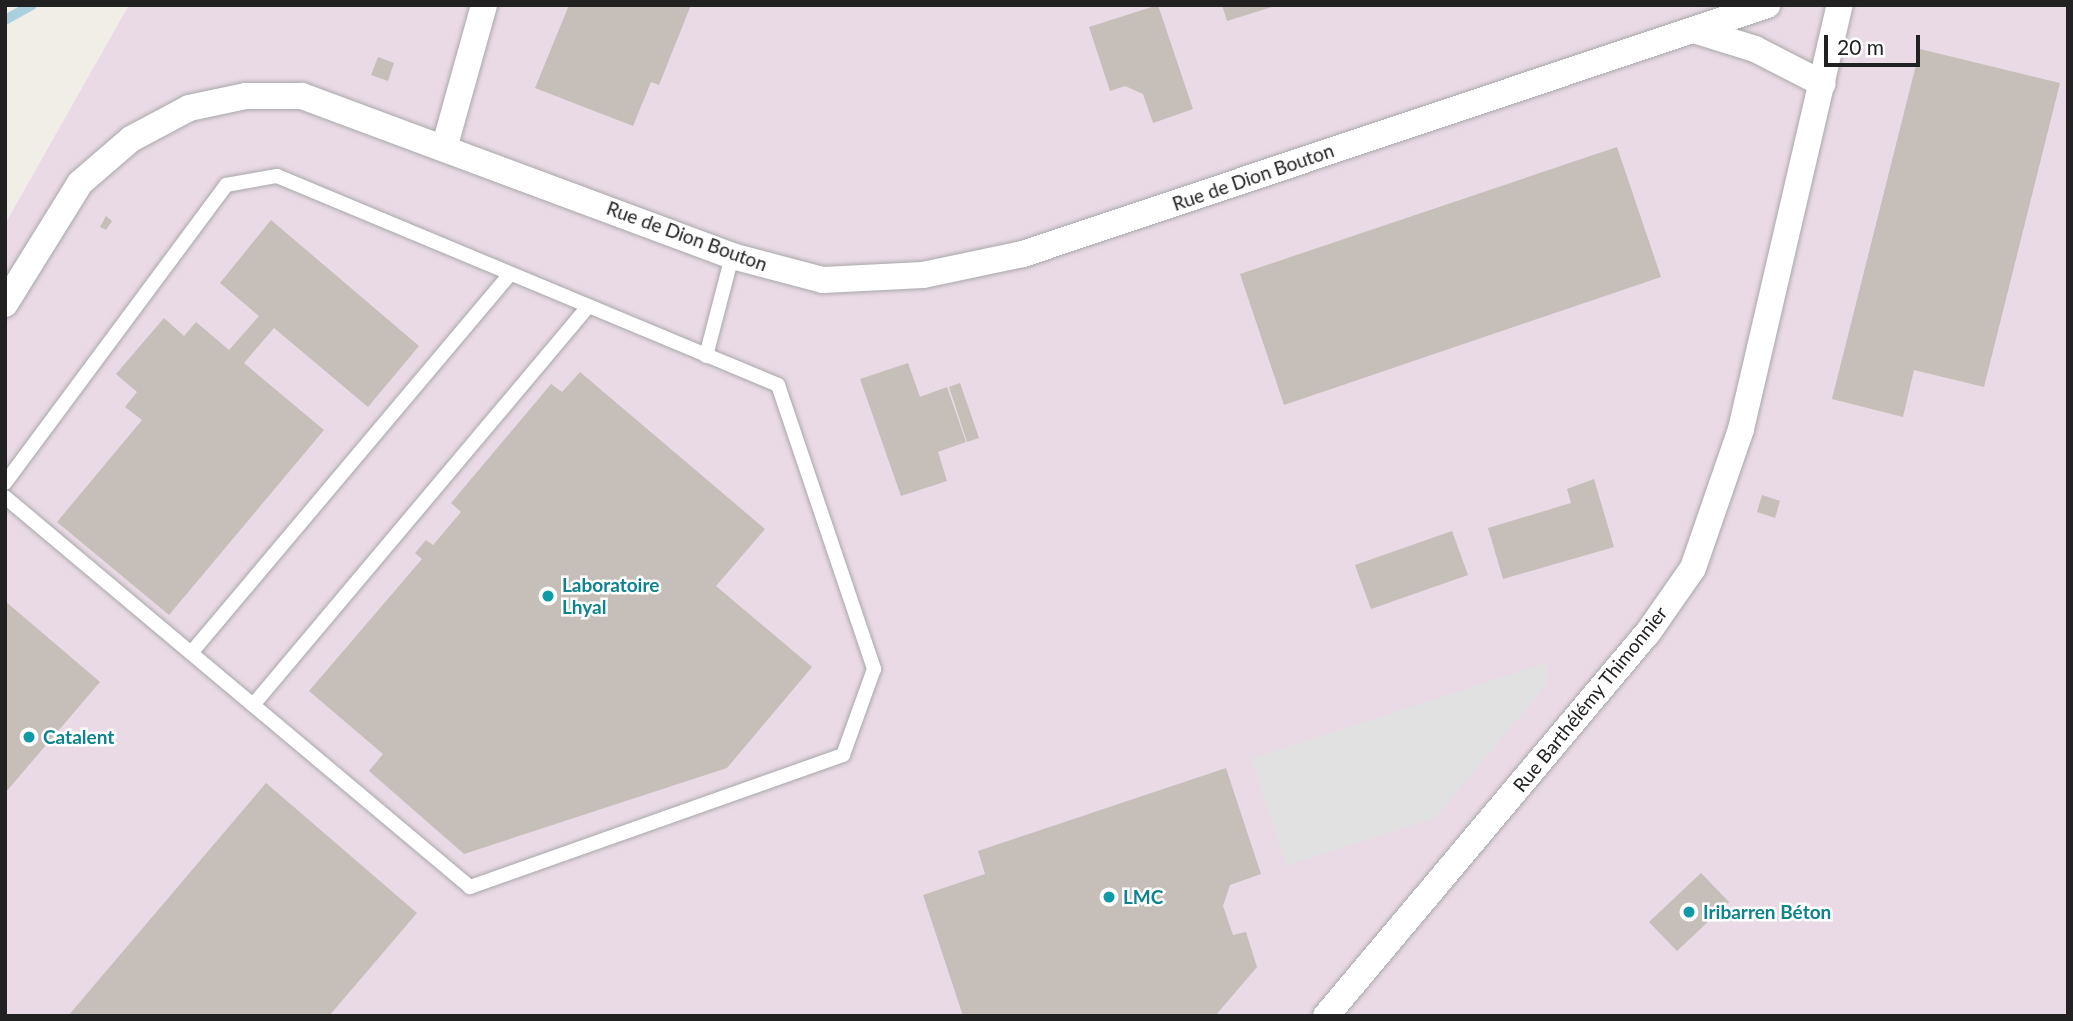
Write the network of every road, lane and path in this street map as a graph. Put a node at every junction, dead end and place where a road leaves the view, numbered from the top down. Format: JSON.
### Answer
{"nodes":[{"id":1,"x":484,"y":5,"type":"edge"},
{"id":2,"x":1767,"y":5,"type":"edge"},
{"id":3,"x":1840,"y":5,"type":"edge"},
{"id":4,"x":1694,"y":30,"type":"junction"},
{"id":5,"x":1823,"y":84,"type":"junction"},
{"id":6,"x":445,"y":145,"type":"junction"},
{"id":7,"x":732,"y":256,"type":"junction"},
{"id":8,"x":509,"y":275,"type":"junction"},
{"id":9,"x":5,"y":304,"type":"edge"},
{"id":10,"x":587,"y":308,"type":"junction"},
{"id":11,"x":706,"y":356,"type":"junction"},
{"id":12,"x":5,"y":483,"type":"edge"},
{"id":13,"x":5,"y":497,"type":"edge"},
{"id":14,"x":191,"y":653,"type":"junction"},
{"id":15,"x":253,"y":705,"type":"junction"},
{"id":16,"x":1326,"y":1016,"type":"edge"}],
"edges":[{"from":1,"to":6,"type":"street"},
{"from":2,"to":4,"type":"street","name":"Rue de Dion Bouton"},
{"from":3,"to":5,"type":"street","name":"Rue Barthélémy Thimonnier"},
{"from":4,"to":5,"type":"street"},
{"from":4,"to":7,"type":"street","name":"Rue de Dion Bouton"},
{"from":5,"to":16,"type":"street","name":"Rue Barthélémy Thimonnier"},
{"from":6,"to":7,"type":"street","name":"Rue de Dion Bouton"},
{"from":6,"to":9,"type":"street","name":"Rue de Dion Bouton"},
{"from":7,"to":11,"type":"lane"},
{"from":8,"to":10,"type":"lane"},
{"from":8,"to":12,"type":"lane"},
{"from":8,"to":14,"type":"lane"},
{"from":10,"to":11,"type":"lane"},
{"from":10,"to":15,"type":"lane"},
{"from":11,"to":15,"type":"lane"},
{"from":13,"to":14,"type":"lane"},
{"from":14,"to":15,"type":"lane"}]}
